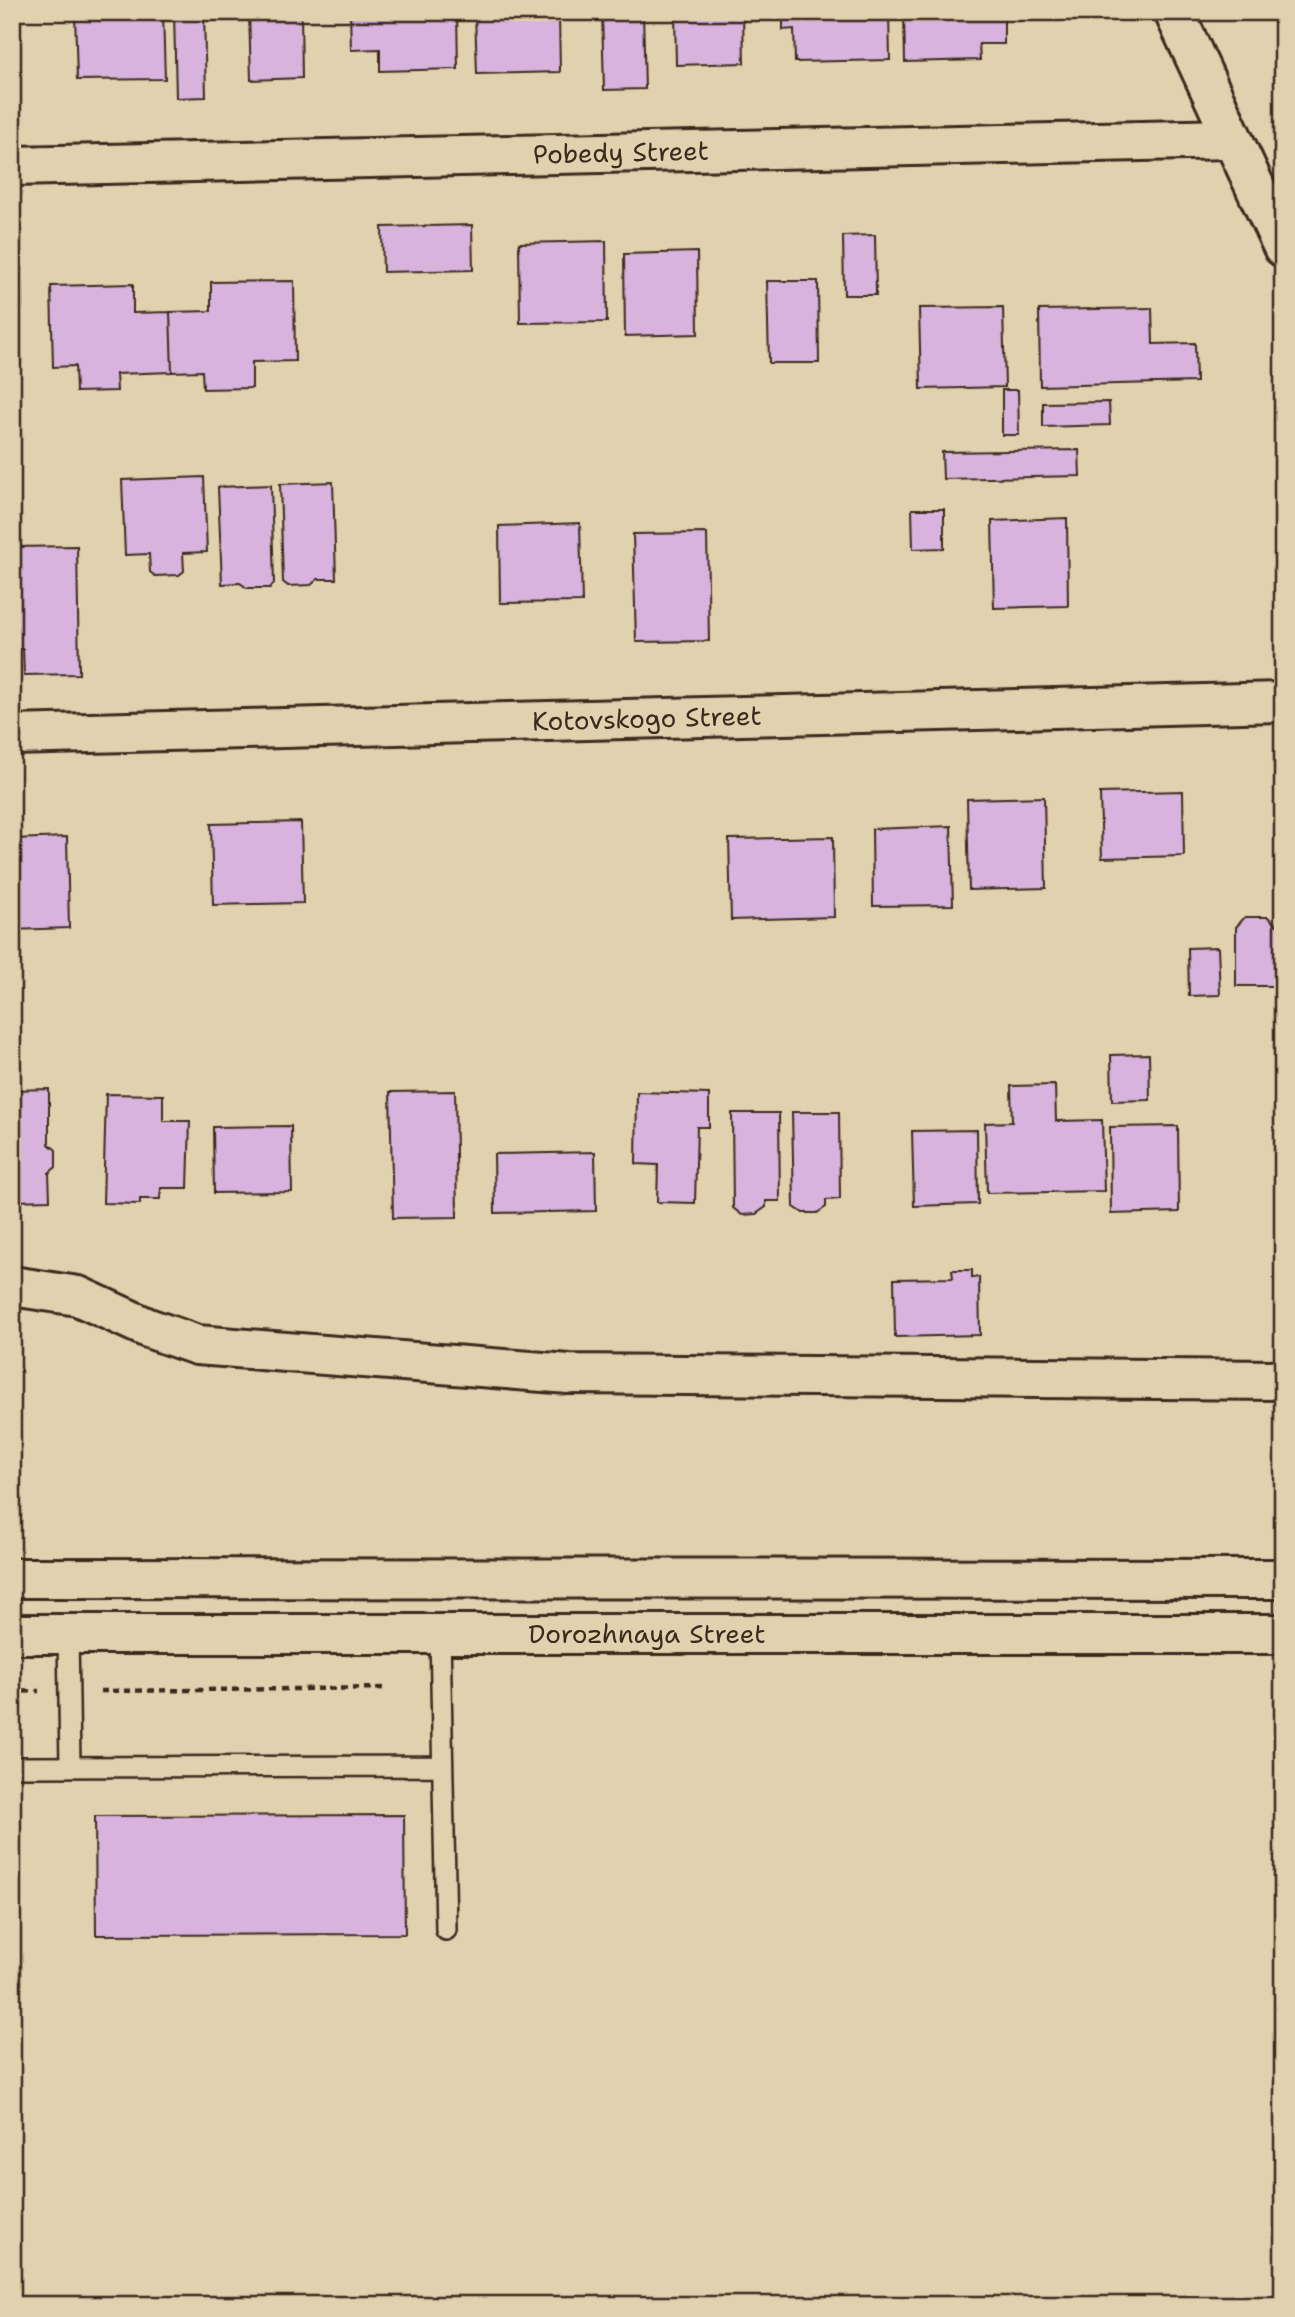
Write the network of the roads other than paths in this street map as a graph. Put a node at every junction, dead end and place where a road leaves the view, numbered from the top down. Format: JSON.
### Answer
{"nodes":[{"id":1,"x":1174,"y":12,"type":"edge"},
{"id":2,"x":1231,"y":139,"type":"junction"},
{"id":3,"x":12,"y":166,"type":"edge"},
{"id":4,"x":1283,"y":247,"type":"edge"},
{"id":5,"x":1283,"y":702,"type":"edge"},
{"id":6,"x":12,"y":735,"type":"edge"},
{"id":7,"x":12,"y":1286,"type":"edge"},
{"id":8,"x":1283,"y":1380,"type":"edge"},
{"id":9,"x":12,"y":1578,"type":"edge"},
{"id":10,"x":1283,"y":1579,"type":"edge"},
{"id":11,"x":12,"y":1634,"type":"edge"},
{"id":12,"x":68,"y":1634,"type":"junction"},
{"id":13,"x":440,"y":1634,"type":"junction"},
{"id":14,"x":1283,"y":1634,"type":"edge"},
{"id":15,"x":442,"y":1766,"type":"junction"},
{"id":16,"x":12,"y":1767,"type":"edge"},
{"id":17,"x":70,"y":1767,"type":"junction"},
{"id":18,"x":446,"y":1930,"type":"dead end"}],
"edges":[{"from":1,"to":2,"type":"street"},
{"from":2,"to":3,"type":"street","name":"Pobedy Street"},
{"from":2,"to":4,"type":"street"},
{"from":5,"to":6,"type":"street","name":"Kotovskogo Street"},
{"from":7,"to":8,"type":"street"},
{"from":9,"to":10,"type":"street"},
{"from":11,"to":12,"type":"street","name":"Dorozhnaya Street"},
{"from":12,"to":13,"type":"street","name":"Dorozhnaya Street"},
{"from":12,"to":17,"type":"lane"},
{"from":13,"to":14,"type":"street","name":"Dorozhnaya Street"},
{"from":13,"to":15,"type":"lane"},
{"from":15,"to":17,"type":"lane"},
{"from":15,"to":18,"type":"lane"},
{"from":16,"to":17,"type":"lane"}]}
